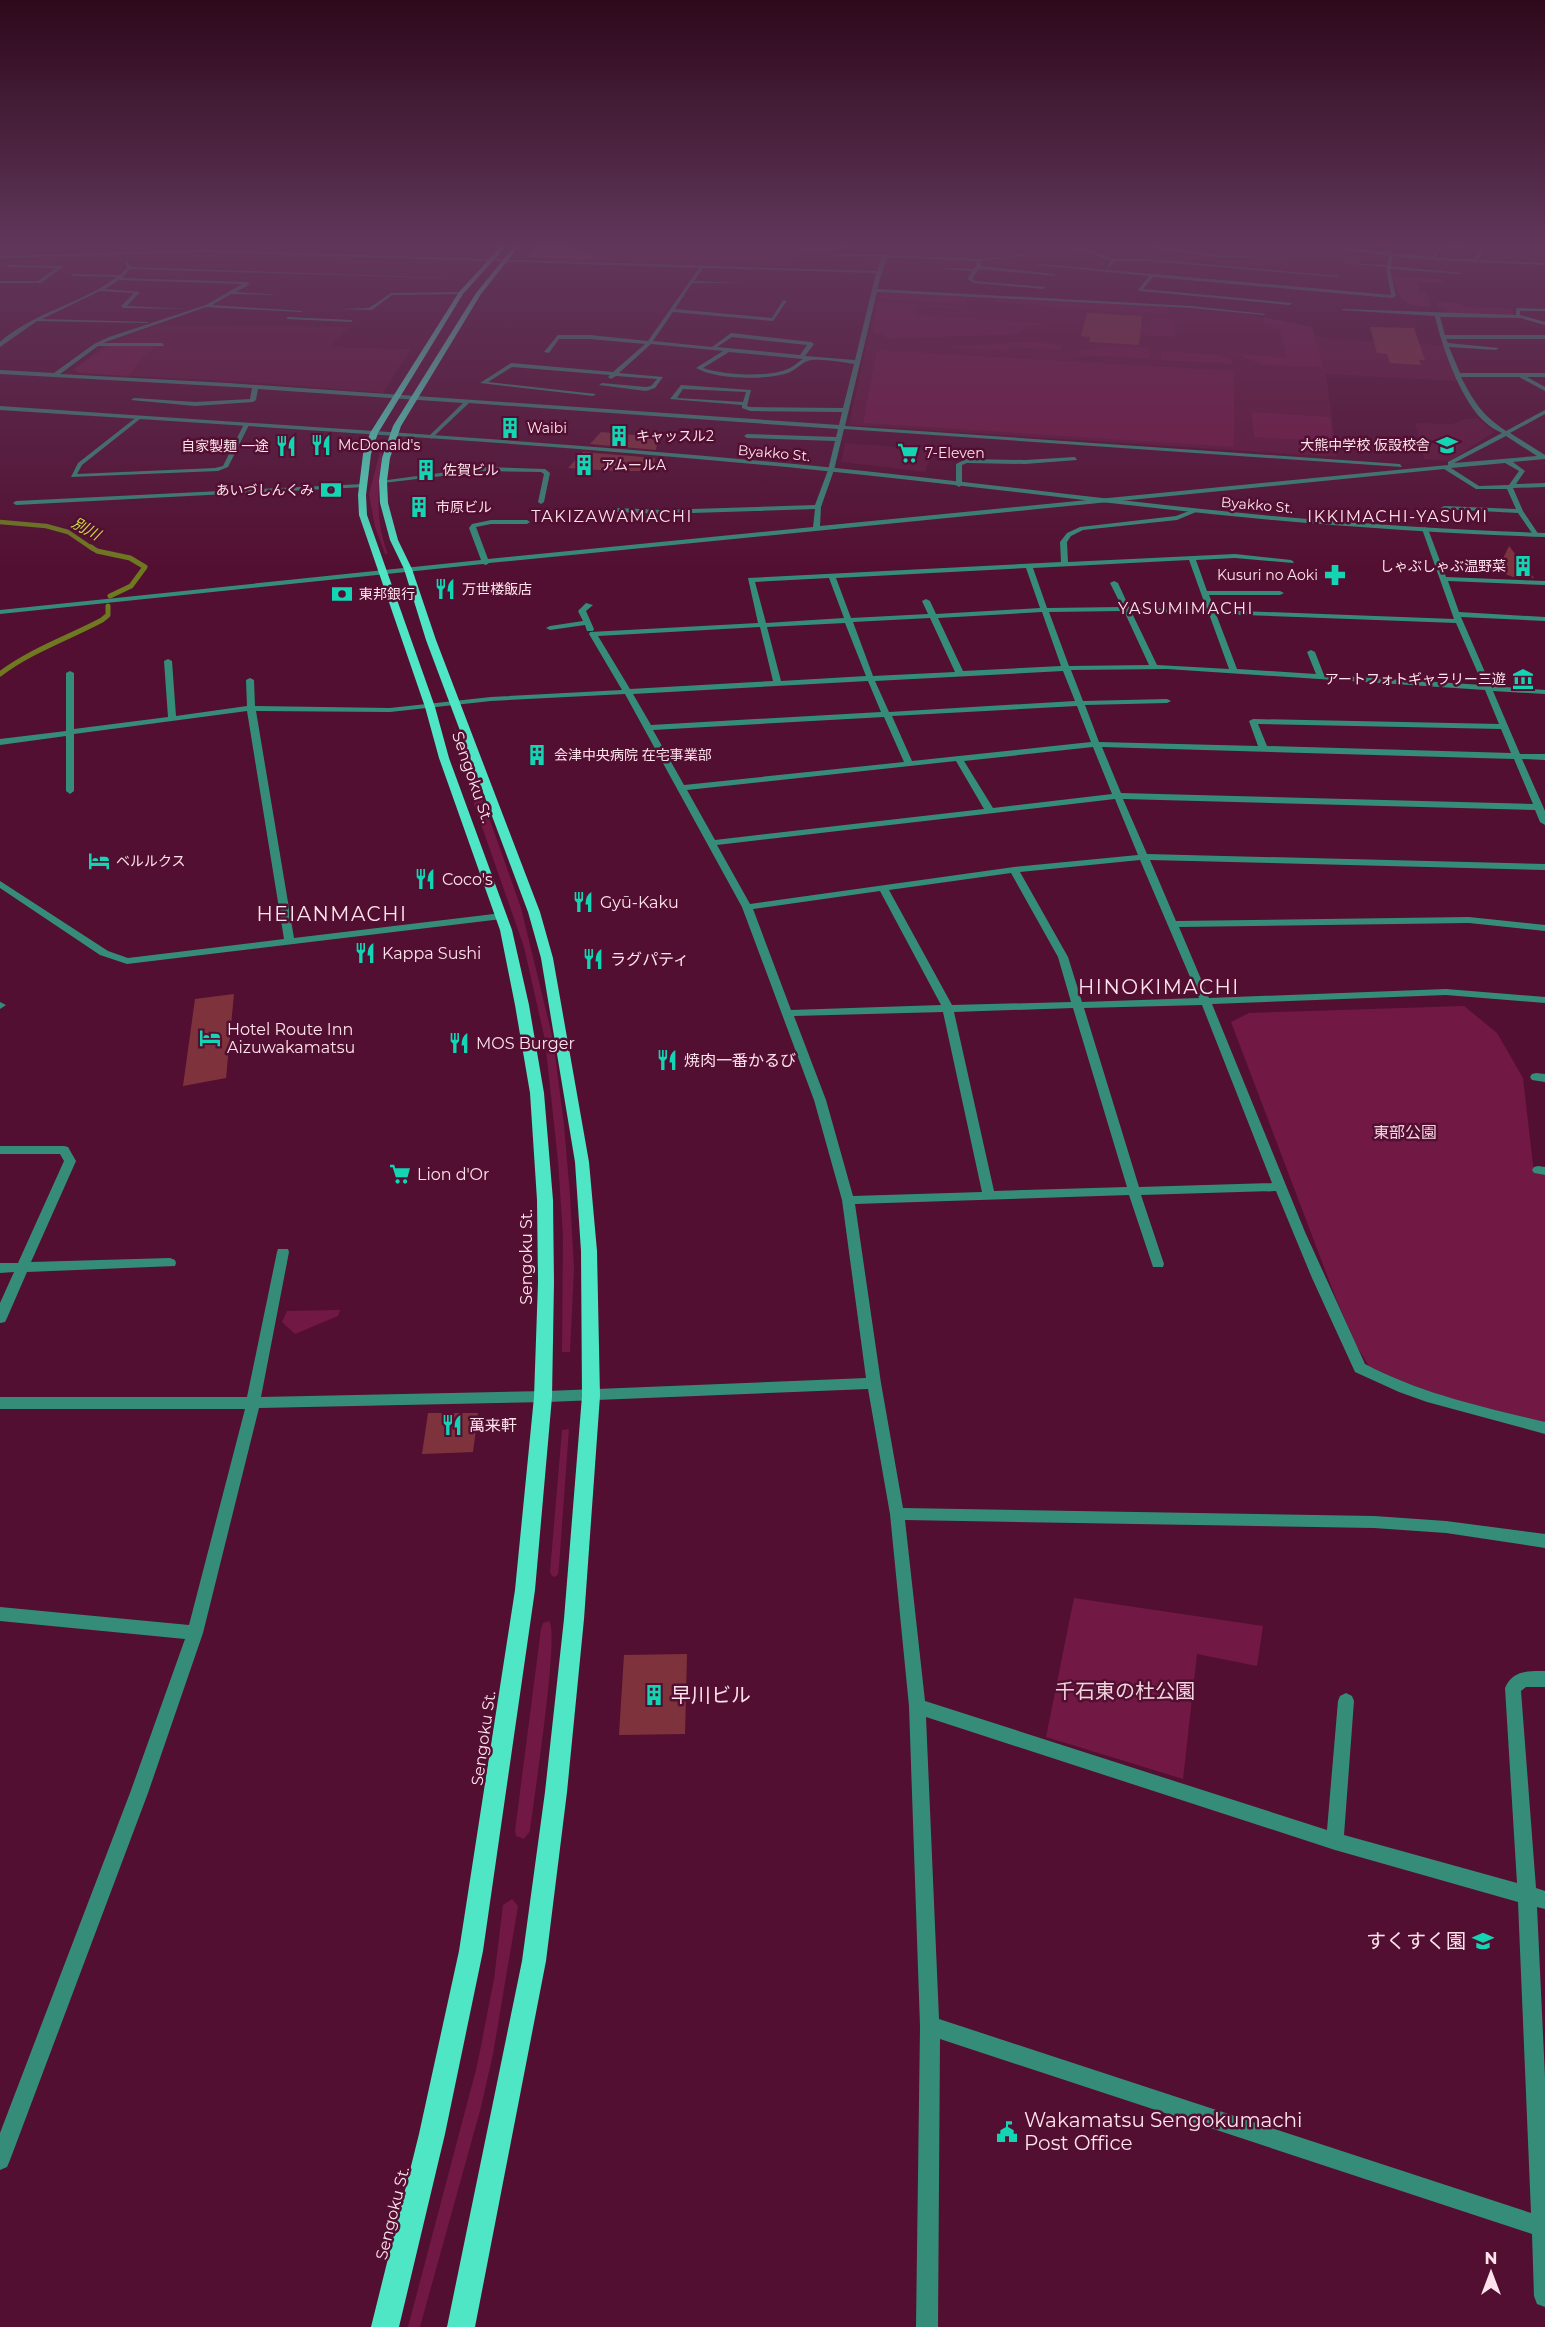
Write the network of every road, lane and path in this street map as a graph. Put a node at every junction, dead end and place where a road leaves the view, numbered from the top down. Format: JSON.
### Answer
{"nodes":[{"id":1,"x":86,"y":353,"type":"edge"},
{"id":2,"x":425,"y":353,"type":"edge"},
{"id":3,"x":442,"y":353,"type":"edge"},
{"id":4,"x":637,"y":353,"type":"edge"},
{"id":5,"x":725,"y":353,"type":"edge"},
{"id":6,"x":747,"y":353,"type":"edge"},
{"id":7,"x":804,"y":353,"type":"edge"},
{"id":8,"x":858,"y":353,"type":"edge"},
{"id":9,"x":1450,"y":353,"type":"edge"},
{"id":10,"x":801,"y":357,"type":"junction"},
{"id":11,"x":808,"y":358,"type":"junction"},
{"id":12,"x":855,"y":362,"type":"junction"},
{"id":13,"x":0,"y":372,"type":"edge"},
{"id":14,"x":613,"y":374,"type":"junction"},
{"id":15,"x":1459,"y":375,"type":"junction"},
{"id":16,"x":1520,"y":375,"type":"junction"},
{"id":17,"x":1545,"y":375,"type":"edge"},
{"id":18,"x":54,"y":376,"type":"junction"},
{"id":19,"x":602,"y":385,"type":"junction"},
{"id":20,"x":255,"y":387,"type":"junction"},
{"id":21,"x":1545,"y":389,"type":"edge"},
{"id":22,"x":593,"y":394,"type":"junction"},
{"id":23,"x":396,"y":398,"type":"junction"},
{"id":24,"x":413,"y":399,"type":"junction"},
{"id":25,"x":134,"y":400,"type":"dead end"},
{"id":26,"x":466,"y":403,"type":"junction"},
{"id":27,"x":745,"y":404,"type":"junction"},
{"id":28,"x":0,"y":408,"type":"edge"},
{"id":29,"x":579,"y":410,"type":"junction"},
{"id":30,"x":843,"y":410,"type":"junction"},
{"id":31,"x":1545,"y":412,"type":"edge"},
{"id":32,"x":138,"y":418,"type":"junction"},
{"id":33,"x":1536,"y":421,"type":"dead end"},
{"id":34,"x":246,"y":425,"type":"junction"},
{"id":35,"x":1545,"y":426,"type":"edge"},
{"id":36,"x":839,"y":427,"type":"junction"},
{"id":37,"x":1505,"y":433,"type":"junction"},
{"id":38,"x":374,"y":434,"type":"junction"},
{"id":39,"x":393,"y":434,"type":"junction"},
{"id":40,"x":747,"y":436,"type":"dead end"},
{"id":41,"x":431,"y":437,"type":"junction"},
{"id":42,"x":837,"y":440,"type":"junction"},
{"id":43,"x":1544,"y":457,"type":"edge"},
{"id":44,"x":1075,"y":459,"type":"dead end"},
{"id":45,"x":1507,"y":461,"type":"junction"},
{"id":46,"x":1445,"y":467,"type":"junction"},
{"id":47,"x":1454,"y":467,"type":"junction"},
{"id":48,"x":1434,"y":468,"type":"junction"},
{"id":49,"x":831,"y":470,"type":"junction"},
{"id":50,"x":383,"y":482,"type":"junction"},
{"id":51,"x":959,"y":485,"type":"junction"},
{"id":52,"x":1545,"y":485,"type":"edge"},
{"id":53,"x":363,"y":486,"type":"junction"},
{"id":54,"x":1511,"y":486,"type":"junction"},
{"id":55,"x":1105,"y":501,"type":"junction"},
{"id":56,"x":541,"y":502,"type":"dead end"},
{"id":57,"x":16,"y":503,"type":"dead end"},
{"id":58,"x":818,"y":507,"type":"junction"},
{"id":59,"x":1444,"y":508,"type":"dead end"},
{"id":60,"x":618,"y":510,"type":"dead end"},
{"id":61,"x":1194,"y":511,"type":"junction"},
{"id":62,"x":1520,"y":511,"type":"junction"},
{"id":63,"x":526,"y":522,"type":"dead end"},
{"id":64,"x":1425,"y":529,"type":"junction"},
{"id":65,"x":816,"y":530,"type":"junction"},
{"id":66,"x":1536,"y":535,"type":"junction"},
{"id":67,"x":1545,"y":535,"type":"edge"},
{"id":68,"x":1192,"y":559,"type":"junction"},
{"id":69,"x":1291,"y":562,"type":"dead end"},
{"id":70,"x":486,"y":563,"type":"junction"},
{"id":71,"x":1065,"y":565,"type":"junction"},
{"id":72,"x":1029,"y":567,"type":"junction"},
{"id":73,"x":408,"y":569,"type":"junction"},
{"id":74,"x":383,"y":572,"type":"junction"},
{"id":75,"x":831,"y":575,"type":"junction"},
{"id":76,"x":1442,"y":579,"type":"junction"},
{"id":77,"x":1114,"y":583,"type":"dead end"},
{"id":78,"x":1545,"y":583,"type":"edge"},
{"id":79,"x":1281,"y":592,"type":"dead end"},
{"id":80,"x":1204,"y":593,"type":"junction"},
{"id":81,"x":926,"y":601,"type":"dead end"},
{"id":82,"x":589,"y":605,"type":"dead end"},
{"id":83,"x":1127,"y":609,"type":"junction"},
{"id":84,"x":1044,"y":610,"type":"junction"},
{"id":85,"x":0,"y":612,"type":"edge"},
{"id":86,"x":1210,"y":613,"type":"junction"},
{"id":87,"x":933,"y":616,"type":"junction"},
{"id":88,"x":1457,"y":617,"type":"junction"},
{"id":89,"x":1545,"y":619,"type":"edge"},
{"id":90,"x":847,"y":621,"type":"junction"},
{"id":91,"x":586,"y":623,"type":"junction"},
{"id":92,"x":762,"y":625,"type":"junction"},
{"id":93,"x":550,"y":628,"type":"dead end"},
{"id":94,"x":593,"y":634,"type":"junction"},
{"id":95,"x":1311,"y":652,"type":"dead end"},
{"id":96,"x":168,"y":661,"type":"dead end"},
{"id":97,"x":1154,"y":667,"type":"junction"},
{"id":98,"x":1067,"y":668,"type":"junction"},
{"id":99,"x":1234,"y":672,"type":"junction"},
{"id":100,"x":70,"y":673,"type":"dead end"},
{"id":101,"x":960,"y":674,"type":"junction"},
{"id":102,"x":1321,"y":678,"type":"junction"},
{"id":103,"x":250,"y":680,"type":"dead end"},
{"id":104,"x":871,"y":680,"type":"junction"},
{"id":105,"x":778,"y":684,"type":"junction"},
{"id":106,"x":1486,"y":688,"type":"junction"},
{"id":107,"x":628,"y":692,"type":"junction"},
{"id":108,"x":1545,"y":692,"type":"edge"},
{"id":109,"x":1167,"y":701,"type":"dead end"},
{"id":110,"x":457,"y":703,"type":"junction"},
{"id":111,"x":1081,"y":703,"type":"junction"},
{"id":112,"x":430,"y":707,"type":"junction"},
{"id":113,"x":251,"y":708,"type":"junction"},
{"id":114,"x":886,"y":714,"type":"junction"},
{"id":115,"x":172,"y":717,"type":"junction"},
{"id":116,"x":1504,"y":727,"type":"junction"},
{"id":117,"x":648,"y":728,"type":"junction"},
{"id":118,"x":68,"y":732,"type":"junction"},
{"id":119,"x":0,"y":742,"type":"edge"},
{"id":120,"x":1097,"y":744,"type":"junction"},
{"id":121,"x":1263,"y":748,"type":"junction"},
{"id":122,"x":1516,"y":755,"type":"junction"},
{"id":123,"x":1545,"y":757,"type":"edge"},
{"id":124,"x":959,"y":759,"type":"junction"},
{"id":125,"x":909,"y":764,"type":"junction"},
{"id":126,"x":681,"y":789,"type":"junction"},
{"id":127,"x":70,"y":791,"type":"dead end"},
{"id":128,"x":1118,"y":796,"type":"junction"},
{"id":129,"x":1538,"y":807,"type":"junction"},
{"id":130,"x":990,"y":811,"type":"junction"},
{"id":131,"x":1545,"y":822,"type":"edge"},
{"id":132,"x":712,"y":843,"type":"junction"},
{"id":133,"x":1144,"y":857,"type":"junction"},
{"id":134,"x":1545,"y":867,"type":"edge"},
{"id":135,"x":1014,"y":870,"type":"junction"},
{"id":136,"x":0,"y":884,"type":"edge"},
{"id":137,"x":883,"y":888,"type":"junction"},
{"id":138,"x":747,"y":906,"type":"junction"},
{"id":139,"x":502,"y":916,"type":"junction"},
{"id":140,"x":1172,"y":924,"type":"junction"},
{"id":141,"x":1545,"y":928,"type":"edge"},
{"id":142,"x":289,"y":940,"type":"junction"},
{"id":143,"x":1545,"y":1000,"type":"edge"},
{"id":144,"x":1205,"y":1001,"type":"junction"},
{"id":145,"x":1078,"y":1004,"type":"junction"},
{"id":146,"x":948,"y":1008,"type":"junction"},
{"id":147,"x":787,"y":1013,"type":"junction"},
{"id":148,"x":0,"y":1150,"type":"edge"},
{"id":149,"x":1281,"y":1187,"type":"junction"},
{"id":150,"x":1134,"y":1191,"type":"junction"},
{"id":151,"x":989,"y":1196,"type":"junction"},
{"id":152,"x":848,"y":1200,"type":"junction"},
{"id":153,"x":283,"y":1252,"type":"dead end"},
{"id":154,"x":170,"y":1263,"type":"dead end"},
{"id":155,"x":1158,"y":1264,"type":"dead end"},
{"id":156,"x":0,"y":1268,"type":"edge"},
{"id":157,"x":22,"y":1268,"type":"junction"},
{"id":158,"x":0,"y":1318,"type":"edge"},
{"id":159,"x":874,"y":1383,"type":"junction"},
{"id":160,"x":591,"y":1396,"type":"junction"},
{"id":161,"x":543,"y":1397,"type":"junction"},
{"id":162,"x":0,"y":1403,"type":"edge"},
{"id":163,"x":253,"y":1404,"type":"junction"},
{"id":164,"x":1545,"y":1428,"type":"edge"},
{"id":165,"x":897,"y":1514,"type":"junction"},
{"id":166,"x":1545,"y":1541,"type":"edge"},
{"id":167,"x":0,"y":1614,"type":"edge"},
{"id":168,"x":195,"y":1633,"type":"junction"},
{"id":169,"x":1545,"y":1679,"type":"edge"},
{"id":170,"x":1346,"y":1701,"type":"dead end"},
{"id":171,"x":917,"y":1706,"type":"junction"},
{"id":172,"x":1335,"y":1841,"type":"junction"},
{"id":173,"x":1536,"y":1897,"type":"edge"},
{"id":174,"x":930,"y":2026,"type":"junction"},
{"id":175,"x":0,"y":2160,"type":"edge"},
{"id":176,"x":1543,"y":2227,"type":"edge"},
{"id":177,"x":1545,"y":2296,"type":"edge"},
{"id":178,"x":385,"y":2327,"type":"edge"},
{"id":179,"x":461,"y":2327,"type":"edge"},
{"id":180,"x":927,"y":2327,"type":"edge"}],
"edges":[{"from":1,"to":18,"type":"street"},
{"from":2,"to":23,"type":"main road","name":"Sengoku St."},
{"from":3,"to":24,"type":"main road","name":"Sengoku St."},
{"from":4,"to":14,"type":"street"},
{"from":5,"to":11,"type":"street"},
{"from":6,"to":10,"type":"street"},
{"from":7,"to":10,"type":"street"},
{"from":8,"to":12,"type":"street"},
{"from":9,"to":15,"type":"street"},
{"from":10,"to":11,"type":"street"},
{"from":11,"to":12,"type":"street"},
{"from":12,"to":30,"type":"street"},
{"from":13,"to":18,"type":"street"},
{"from":14,"to":19,"type":"street"},
{"from":14,"to":19,"type":"street"},
{"from":14,"to":22,"type":"street"},
{"from":15,"to":16,"type":"street"},
{"from":15,"to":37,"type":"street"},
{"from":16,"to":17,"type":"street"},
{"from":16,"to":21,"type":"street"},
{"from":18,"to":20,"type":"street"},
{"from":19,"to":22,"type":"street"},
{"from":20,"to":23,"type":"street"},
{"from":20,"to":25,"type":"street"},
{"from":22,"to":29,"type":"street"},
{"from":23,"to":24,"type":"street"},
{"from":23,"to":38,"type":"main road","name":"Sengoku St."},
{"from":24,"to":26,"type":"street"},
{"from":24,"to":39,"type":"main road","name":"Sengoku St."},
{"from":26,"to":29,"type":"street"},
{"from":26,"to":41,"type":"street"},
{"from":27,"to":27,"type":"street"},
{"from":27,"to":30,"type":"street"},
{"from":28,"to":32,"type":"street","name":"Byakko St."},
{"from":29,"to":36,"type":"street"},
{"from":30,"to":36,"type":"street"},
{"from":31,"to":37,"type":"street"},
{"from":32,"to":34,"type":"street","name":"Byakko St."},
{"from":32,"to":34,"type":"street"},
{"from":33,"to":35,"type":"street"},
{"from":34,"to":38,"type":"street","name":"Byakko St."},
{"from":36,"to":42,"type":"street"},
{"from":36,"to":48,"type":"street"},
{"from":37,"to":43,"type":"street"},
{"from":37,"to":47,"type":"street"},
{"from":38,"to":39,"type":"street","name":"Byakko St."},
{"from":38,"to":53,"type":"main road","name":"Sengoku St."},
{"from":39,"to":41,"type":"street","name":"Byakko St."},
{"from":39,"to":50,"type":"main road","name":"Sengoku St."},
{"from":40,"to":42,"type":"street"},
{"from":41,"to":49,"type":"street","name":"Byakko St."},
{"from":42,"to":49,"type":"street"},
{"from":43,"to":45,"type":"street"},
{"from":44,"to":51,"type":"street"},
{"from":45,"to":47,"type":"street"},
{"from":45,"to":54,"type":"street"},
{"from":46,"to":47,"type":"street"},
{"from":46,"to":48,"type":"street"},
{"from":46,"to":54,"type":"street"},
{"from":48,"to":55,"type":"street"},
{"from":49,"to":51,"type":"street","name":"Byakko St."},
{"from":49,"to":58,"type":"street"},
{"from":50,"to":56,"type":"street"},
{"from":50,"to":73,"type":"main road","name":"Sengoku St."},
{"from":51,"to":55,"type":"street","name":"Byakko St."},
{"from":52,"to":54,"type":"street"},
{"from":53,"to":57,"type":"street"},
{"from":53,"to":74,"type":"main road","name":"Sengoku St."},
{"from":54,"to":62,"type":"street"},
{"from":55,"to":61,"type":"street","name":"Byakko St."},
{"from":55,"to":65,"type":"street"},
{"from":58,"to":60,"type":"street"},
{"from":58,"to":65,"type":"street"},
{"from":59,"to":62,"type":"street"},
{"from":61,"to":64,"type":"street","name":"Byakko St."},
{"from":61,"to":71,"type":"street"},
{"from":62,"to":66,"type":"street"},
{"from":63,"to":70,"type":"street"},
{"from":64,"to":66,"type":"street","name":"Byakko St."},
{"from":64,"to":76,"type":"street"},
{"from":65,"to":70,"type":"street"},
{"from":66,"to":67,"type":"street","name":"Byakko St."},
{"from":68,"to":69,"type":"street"},
{"from":68,"to":71,"type":"street"},
{"from":68,"to":80,"type":"street"},
{"from":70,"to":73,"type":"street"},
{"from":71,"to":72,"type":"street"},
{"from":72,"to":75,"type":"street"},
{"from":72,"to":84,"type":"street"},
{"from":73,"to":74,"type":"street"},
{"from":73,"to":110,"type":"main road","name":"Sengoku St."},
{"from":74,"to":85,"type":"street"},
{"from":74,"to":112,"type":"main road","name":"Sengoku St."},
{"from":75,"to":90,"type":"street"},
{"from":75,"to":92,"type":"street"},
{"from":76,"to":78,"type":"street"},
{"from":76,"to":88,"type":"street"},
{"from":77,"to":83,"type":"street"},
{"from":79,"to":80,"type":"street"},
{"from":80,"to":86,"type":"street"},
{"from":81,"to":87,"type":"street"},
{"from":82,"to":91,"type":"street"},
{"from":83,"to":84,"type":"street"},
{"from":83,"to":86,"type":"street"},
{"from":83,"to":97,"type":"street"},
{"from":84,"to":87,"type":"street"},
{"from":84,"to":98,"type":"street"},
{"from":86,"to":88,"type":"street"},
{"from":86,"to":99,"type":"street"},
{"from":87,"to":90,"type":"street"},
{"from":87,"to":101,"type":"street"},
{"from":88,"to":89,"type":"street"},
{"from":88,"to":106,"type":"street"},
{"from":90,"to":92,"type":"street"},
{"from":90,"to":104,"type":"street"},
{"from":91,"to":93,"type":"street"},
{"from":91,"to":94,"type":"street"},
{"from":92,"to":94,"type":"street"},
{"from":92,"to":105,"type":"street"},
{"from":94,"to":107,"type":"street"},
{"from":95,"to":102,"type":"street"},
{"from":96,"to":115,"type":"street"},
{"from":97,"to":98,"type":"street"},
{"from":97,"to":99,"type":"street"},
{"from":98,"to":101,"type":"street"},
{"from":98,"to":111,"type":"street"},
{"from":99,"to":102,"type":"street"},
{"from":100,"to":118,"type":"street"},
{"from":101,"to":104,"type":"street"},
{"from":102,"to":106,"type":"street"},
{"from":103,"to":113,"type":"street"},
{"from":104,"to":105,"type":"street"},
{"from":104,"to":114,"type":"street"},
{"from":105,"to":107,"type":"street"},
{"from":106,"to":108,"type":"street"},
{"from":106,"to":116,"type":"street"},
{"from":107,"to":110,"type":"street"},
{"from":107,"to":117,"type":"street"},
{"from":109,"to":111,"type":"street"},
{"from":110,"to":112,"type":"street"},
{"from":110,"to":160,"type":"main road","name":"Sengoku St."},
{"from":111,"to":114,"type":"street"},
{"from":111,"to":120,"type":"street"},
{"from":112,"to":113,"type":"street"},
{"from":112,"to":139,"type":"main road","name":"Sengoku St."},
{"from":113,"to":115,"type":"street"},
{"from":113,"to":142,"type":"street"},
{"from":114,"to":117,"type":"street"},
{"from":114,"to":125,"type":"street"},
{"from":115,"to":118,"type":"street"},
{"from":116,"to":121,"type":"street"},
{"from":116,"to":122,"type":"street"},
{"from":117,"to":126,"type":"street"},
{"from":118,"to":119,"type":"street"},
{"from":118,"to":127,"type":"street"},
{"from":120,"to":121,"type":"street"},
{"from":120,"to":124,"type":"street"},
{"from":120,"to":128,"type":"street"},
{"from":121,"to":122,"type":"street"},
{"from":122,"to":123,"type":"street"},
{"from":122,"to":129,"type":"street"},
{"from":124,"to":125,"type":"street"},
{"from":124,"to":130,"type":"street"},
{"from":125,"to":126,"type":"street"},
{"from":126,"to":132,"type":"street"},
{"from":128,"to":129,"type":"street"},
{"from":128,"to":130,"type":"street"},
{"from":128,"to":133,"type":"street"},
{"from":129,"to":131,"type":"street"},
{"from":130,"to":132,"type":"street"},
{"from":132,"to":138,"type":"street"},
{"from":133,"to":134,"type":"street"},
{"from":133,"to":135,"type":"street"},
{"from":133,"to":140,"type":"street"},
{"from":135,"to":137,"type":"street"},
{"from":135,"to":145,"type":"street"},
{"from":136,"to":142,"type":"street"},
{"from":137,"to":138,"type":"street"},
{"from":137,"to":146,"type":"street"},
{"from":138,"to":147,"type":"street"},
{"from":139,"to":142,"type":"street"},
{"from":139,"to":161,"type":"main road","name":"Sengoku St."},
{"from":140,"to":141,"type":"street"},
{"from":140,"to":144,"type":"street"},
{"from":143,"to":144,"type":"street"},
{"from":144,"to":145,"type":"street"},
{"from":144,"to":149,"type":"street"},
{"from":145,"to":146,"type":"street"},
{"from":145,"to":150,"type":"street"},
{"from":146,"to":147,"type":"street"},
{"from":146,"to":151,"type":"street"},
{"from":147,"to":152,"type":"street"},
{"from":148,"to":157,"type":"street"},
{"from":149,"to":150,"type":"street"},
{"from":149,"to":164,"type":"street"},
{"from":150,"to":151,"type":"street"},
{"from":150,"to":155,"type":"street"},
{"from":151,"to":152,"type":"street"},
{"from":152,"to":159,"type":"street"},
{"from":153,"to":163,"type":"street"},
{"from":154,"to":157,"type":"street"},
{"from":156,"to":157,"type":"street"},
{"from":157,"to":158,"type":"street"},
{"from":159,"to":160,"type":"street"},
{"from":159,"to":165,"type":"street"},
{"from":160,"to":161,"type":"street"},
{"from":160,"to":179,"type":"main road","name":"Sengoku St."},
{"from":161,"to":163,"type":"street"},
{"from":161,"to":178,"type":"main road","name":"Sengoku St."},
{"from":162,"to":163,"type":"street"},
{"from":163,"to":168,"type":"street"},
{"from":165,"to":166,"type":"street"},
{"from":165,"to":171,"type":"street"},
{"from":167,"to":168,"type":"street"},
{"from":168,"to":175,"type":"street"},
{"from":169,"to":173,"type":"street"},
{"from":170,"to":172,"type":"street"},
{"from":171,"to":172,"type":"street"},
{"from":171,"to":174,"type":"street"},
{"from":172,"to":173,"type":"street"},
{"from":173,"to":176,"type":"street"},
{"from":174,"to":176,"type":"street"},
{"from":174,"to":180,"type":"street"},
{"from":176,"to":177,"type":"street"}]}
